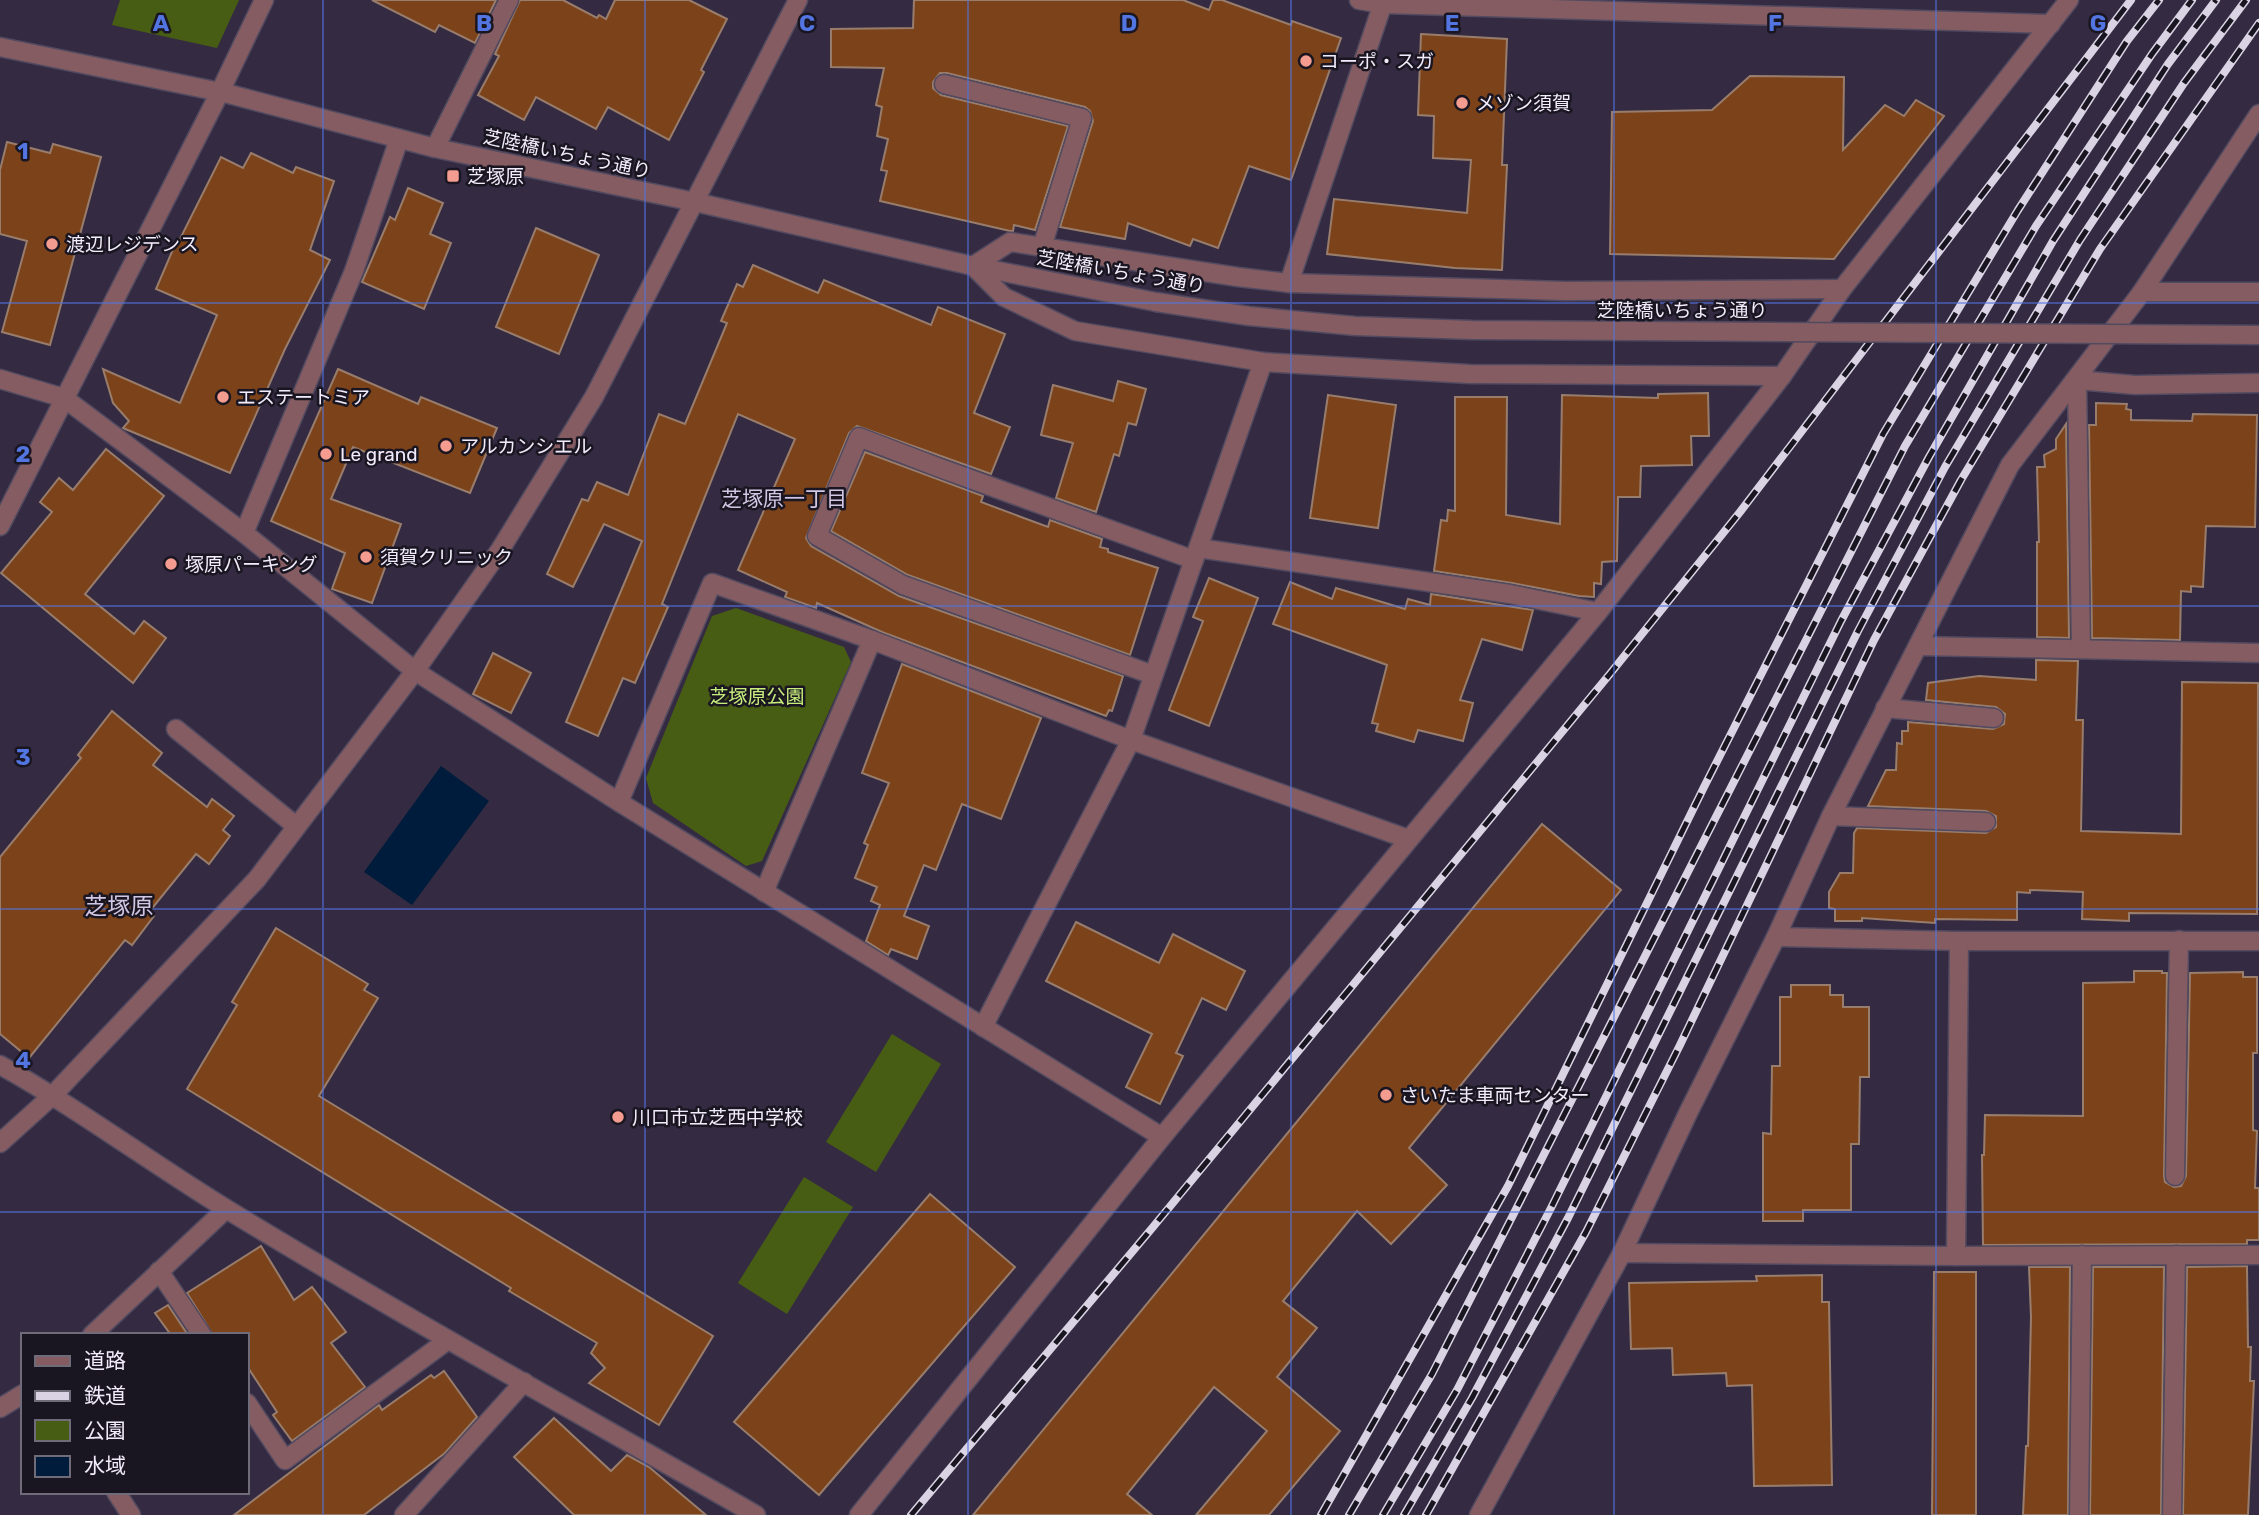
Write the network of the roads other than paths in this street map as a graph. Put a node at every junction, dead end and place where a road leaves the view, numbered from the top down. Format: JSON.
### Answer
{"nodes":[{"id":1,"x":264,"y":0,"type":"edge"},
{"id":2,"x":509,"y":0,"type":"edge"},
{"id":3,"x":797,"y":0,"type":"edge"},
{"id":4,"x":1359,"y":0,"type":"edge"},
{"id":5,"x":2069,"y":0,"type":"edge"},
{"id":6,"x":1384,"y":2,"type":"edge"},
{"id":7,"x":2052,"y":23,"type":"junction"},
{"id":8,"x":0,"y":47,"type":"edge"},
{"id":9,"x":944,"y":84,"type":"dead end"},
{"id":10,"x":220,"y":92,"type":"junction"},
{"id":11,"x":2259,"y":114,"type":"edge"},
{"id":12,"x":399,"y":139,"type":"junction"},
{"id":13,"x":435,"y":148,"type":"junction"},
{"id":14,"x":695,"y":202,"type":"junction"},
{"id":15,"x":1042,"y":247,"type":"junction"},
{"id":16,"x":973,"y":266,"type":"junction"},
{"id":17,"x":1289,"y":283,"type":"junction"},
{"id":18,"x":1842,"y":289,"type":"junction"},
{"id":19,"x":2141,"y":292,"type":"junction"},
{"id":20,"x":2259,"y":292,"type":"edge"},
{"id":21,"x":2259,"y":335,"type":"edge"},
{"id":22,"x":1263,"y":362,"type":"junction"},
{"id":23,"x":1782,"y":376,"type":"junction"},
{"id":24,"x":0,"y":379,"type":"edge"},
{"id":25,"x":2077,"y":380,"type":"junction"},
{"id":26,"x":2259,"y":383,"type":"edge"},
{"id":27,"x":64,"y":398,"type":"junction"},
{"id":28,"x":0,"y":526,"type":"edge"},
{"id":29,"x":244,"y":533,"type":"junction"},
{"id":30,"x":1196,"y":554,"type":"junction"},
{"id":31,"x":1598,"y":612,"type":"junction"},
{"id":32,"x":872,"y":640,"type":"junction"},
{"id":33,"x":1919,"y":646,"type":"junction"},
{"id":34,"x":2081,"y":649,"type":"junction"},
{"id":35,"x":2259,"y":653,"type":"edge"},
{"id":36,"x":415,"y":671,"type":"junction"},
{"id":37,"x":1153,"y":675,"type":"junction"},
{"id":38,"x":1885,"y":708,"type":"junction"},
{"id":39,"x":1994,"y":718,"type":"dead end"},
{"id":40,"x":176,"y":729,"type":"dead end"},
{"id":41,"x":1130,"y":740,"type":"junction"},
{"id":42,"x":619,"y":802,"type":"junction"},
{"id":43,"x":1831,"y":816,"type":"junction"},
{"id":44,"x":1986,"y":822,"type":"dead end"},
{"id":45,"x":296,"y":827,"type":"junction"},
{"id":46,"x":1408,"y":839,"type":"junction"},
{"id":47,"x":764,"y":891,"type":"junction"},
{"id":48,"x":1776,"y":937,"type":"junction"},
{"id":49,"x":2179,"y":940,"type":"junction"},
{"id":50,"x":1959,"y":941,"type":"junction"},
{"id":51,"x":2259,"y":941,"type":"edge"},
{"id":52,"x":982,"y":1027,"type":"junction"},
{"id":53,"x":0,"y":1065,"type":"edge"},
{"id":54,"x":53,"y":1095,"type":"junction"},
{"id":55,"x":1162,"y":1137,"type":"junction"},
{"id":56,"x":0,"y":1143,"type":"edge"},
{"id":57,"x":2175,"y":1176,"type":"dead end"},
{"id":58,"x":226,"y":1209,"type":"junction"},
{"id":59,"x":1622,"y":1252,"type":"junction"},
{"id":60,"x":2082,"y":1255,"type":"junction"},
{"id":61,"x":2176,"y":1255,"type":"junction"},
{"id":62,"x":2259,"y":1255,"type":"edge"},
{"id":63,"x":1956,"y":1256,"type":"junction"},
{"id":64,"x":159,"y":1271,"type":"junction"},
{"id":65,"x":94,"y":1333,"type":"edge"},
{"id":66,"x":201,"y":1333,"type":"edge"},
{"id":67,"x":448,"y":1340,"type":"junction"},
{"id":68,"x":524,"y":1382,"type":"junction"},
{"id":69,"x":21,"y":1395,"type":"edge"},
{"id":70,"x":248,"y":1404,"type":"edge"},
{"id":71,"x":0,"y":1408,"type":"edge"},
{"id":72,"x":117,"y":1494,"type":"edge"},
{"id":73,"x":414,"y":1511,"type":"edge"},
{"id":74,"x":131,"y":1515,"type":"edge"},
{"id":75,"x":757,"y":1515,"type":"edge"},
{"id":76,"x":859,"y":1515,"type":"edge"},
{"id":77,"x":1479,"y":1515,"type":"edge"},
{"id":78,"x":2079,"y":1515,"type":"edge"},
{"id":79,"x":2172,"y":1515,"type":"edge"}],
"edges":[{"from":1,"to":10,"type":"street"},
{"from":2,"to":13,"type":"street"},
{"from":3,"to":14,"type":"street"},
{"from":4,"to":6,"type":"street"},
{"from":5,"to":7,"type":"street"},
{"from":6,"to":7,"type":"street"},
{"from":6,"to":17,"type":"street"},
{"from":7,"to":18,"type":"street"},
{"from":8,"to":10,"type":"street","name":"芝陸橋いちょう通り"},
{"from":9,"to":15,"type":"street"},
{"from":10,"to":12,"type":"street","name":"芝陸橋いちょう通り"},
{"from":10,"to":27,"type":"street"},
{"from":11,"to":19,"type":"street"},
{"from":12,"to":13,"type":"street","name":"芝陸橋いちょう通り"},
{"from":12,"to":29,"type":"street"},
{"from":13,"to":14,"type":"street","name":"芝陸橋いちょう通り"},
{"from":14,"to":16,"type":"street","name":"芝陸橋いちょう通り"},
{"from":14,"to":36,"type":"street"},
{"from":15,"to":16,"type":"street"},
{"from":15,"to":17,"type":"street"},
{"from":16,"to":21,"type":"street","name":"芝陸橋いちょう通り","bridge":true},
{"from":16,"to":22,"type":"street"},
{"from":17,"to":18,"type":"street"},
{"from":18,"to":23,"type":"street"},
{"from":19,"to":20,"type":"street"},
{"from":19,"to":25,"type":"street"},
{"from":22,"to":23,"type":"street"},
{"from":22,"to":30,"type":"street"},
{"from":23,"to":31,"type":"street"},
{"from":24,"to":27,"type":"street"},
{"from":25,"to":26,"type":"street"},
{"from":25,"to":33,"type":"street"},
{"from":25,"to":34,"type":"street"},
{"from":27,"to":28,"type":"street"},
{"from":27,"to":29,"type":"street"},
{"from":29,"to":36,"type":"street"},
{"from":30,"to":31,"type":"street"},
{"from":30,"to":37,"type":"street"},
{"from":30,"to":37,"type":"street"},
{"from":31,"to":46,"type":"street"},
{"from":32,"to":41,"type":"street"},
{"from":32,"to":42,"type":"street"},
{"from":32,"to":47,"type":"street"},
{"from":33,"to":34,"type":"street"},
{"from":33,"to":38,"type":"street"},
{"from":34,"to":35,"type":"street"},
{"from":36,"to":42,"type":"street"},
{"from":36,"to":45,"type":"street"},
{"from":37,"to":41,"type":"street"},
{"from":38,"to":39,"type":"street"},
{"from":38,"to":43,"type":"street"},
{"from":40,"to":45,"type":"street"},
{"from":41,"to":46,"type":"street"},
{"from":41,"to":52,"type":"street"},
{"from":42,"to":47,"type":"street"},
{"from":43,"to":44,"type":"street"},
{"from":43,"to":48,"type":"street"},
{"from":45,"to":54,"type":"street"},
{"from":46,"to":55,"type":"street"},
{"from":47,"to":52,"type":"street"},
{"from":48,"to":50,"type":"street"},
{"from":48,"to":59,"type":"street"},
{"from":49,"to":50,"type":"street"},
{"from":49,"to":51,"type":"street"},
{"from":49,"to":57,"type":"street"},
{"from":50,"to":63,"type":"street"},
{"from":52,"to":55,"type":"street"},
{"from":53,"to":54,"type":"street"},
{"from":54,"to":56,"type":"street"},
{"from":54,"to":58,"type":"street"},
{"from":55,"to":76,"type":"street"},
{"from":58,"to":64,"type":"street"},
{"from":58,"to":67,"type":"street"},
{"from":59,"to":63,"type":"street"},
{"from":59,"to":77,"type":"street"},
{"from":60,"to":61,"type":"street"},
{"from":60,"to":63,"type":"street"},
{"from":60,"to":78,"type":"street"},
{"from":61,"to":62,"type":"street"},
{"from":61,"to":79,"type":"street"},
{"from":64,"to":65,"type":"street"},
{"from":64,"to":66,"type":"street"},
{"from":67,"to":68,"type":"street"},
{"from":67,"to":70,"type":"street"},
{"from":68,"to":73,"type":"street"},
{"from":68,"to":75,"type":"street"},
{"from":69,"to":71,"type":"street"},
{"from":72,"to":74,"type":"street"}]}
